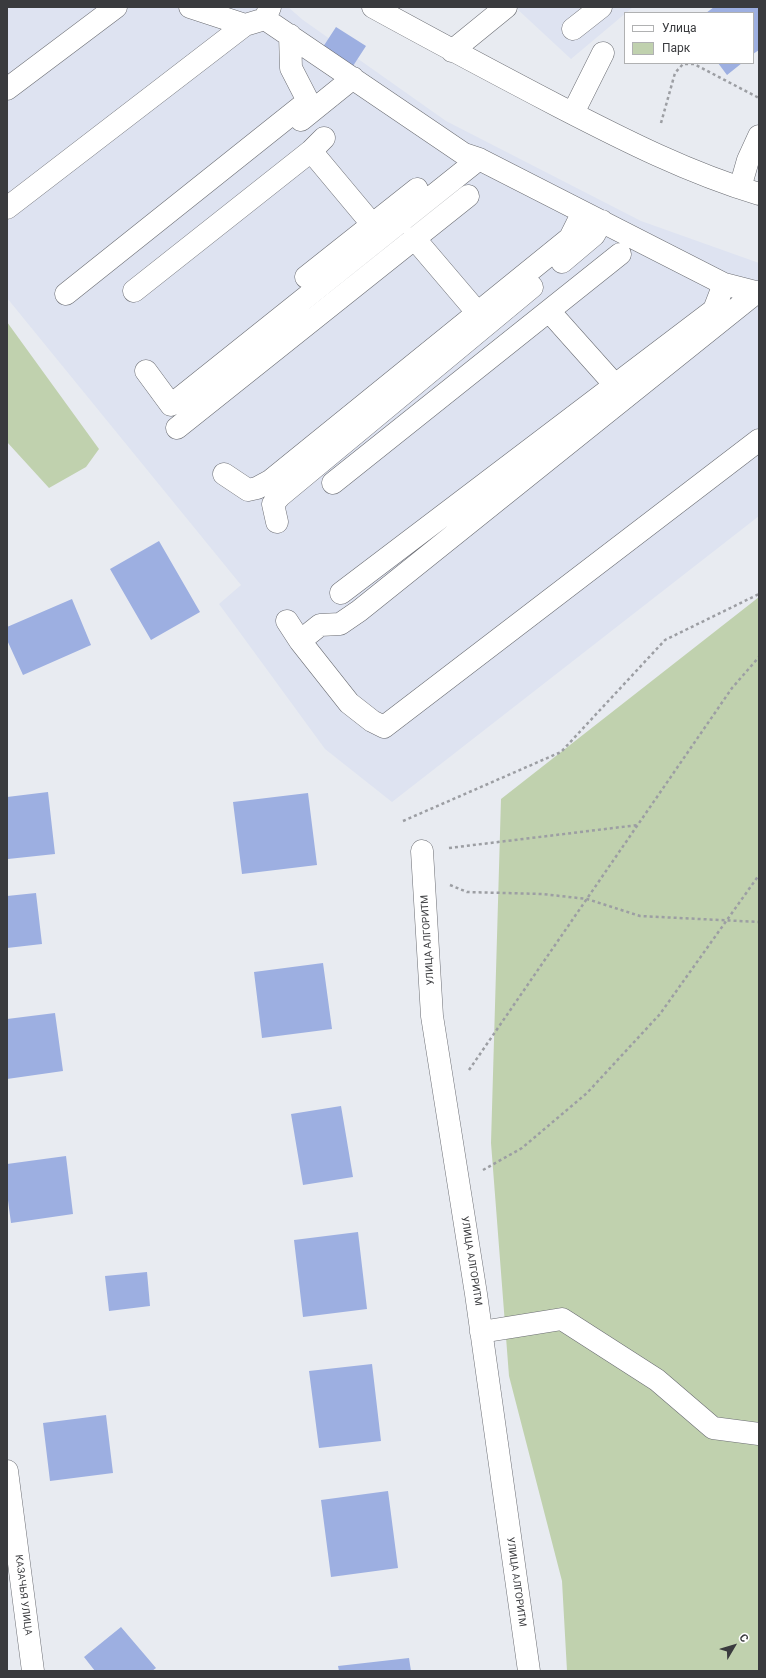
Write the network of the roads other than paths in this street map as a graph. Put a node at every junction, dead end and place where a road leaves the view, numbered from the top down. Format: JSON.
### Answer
{"nodes":[{"id":1,"x":116,"y":7,"type":"edge"},
{"id":2,"x":190,"y":7,"type":"edge"},
{"id":3,"x":373,"y":7,"type":"edge"},
{"id":4,"x":601,"y":7,"type":"edge"},
{"id":5,"x":492,"y":11,"type":"edge"},
{"id":6,"x":260,"y":17,"type":"edge"},
{"id":7,"x":573,"y":29,"type":"dead end"},
{"id":8,"x":290,"y":35,"type":"junction"},
{"id":9,"x":452,"y":51,"type":"junction"},
{"id":10,"x":603,"y":53,"type":"dead end"},
{"id":11,"x":353,"y":78,"type":"junction"},
{"id":12,"x":7,"y":89,"type":"edge"},
{"id":13,"x":574,"y":114,"type":"junction"},
{"id":14,"x":759,"y":136,"type":"edge"},
{"id":15,"x":472,"y":156,"type":"junction"},
{"id":16,"x":750,"y":191,"type":"edge"},
{"id":17,"x":468,"y":196,"type":"dead end"},
{"id":18,"x":7,"y":208,"type":"edge"},
{"id":19,"x":593,"y":216,"type":"junction"},
{"id":20,"x":372,"y":224,"type":"junction"},
{"id":21,"x":414,"y":238,"type":"junction"},
{"id":22,"x":143,"y":247,"type":"dead end"},
{"id":23,"x":620,"y":254,"type":"dead end"},
{"id":24,"x":724,"y":284,"type":"junction"},
{"id":25,"x":134,"y":291,"type":"dead end"},
{"id":26,"x":758,"y":292,"type":"edge"},
{"id":27,"x":66,"y":294,"type":"dead end"},
{"id":28,"x":549,"y":310,"type":"junction"},
{"id":29,"x":477,"y":312,"type":"junction"},
{"id":30,"x":146,"y":371,"type":"dead end"},
{"id":31,"x":186,"y":376,"type":"dead end"},
{"id":32,"x":615,"y":385,"type":"junction"},
{"id":33,"x":177,"y":428,"type":"dead end"},
{"id":34,"x":759,"y":440,"type":"edge"},
{"id":35,"x":224,"y":474,"type":"dead end"},
{"id":36,"x":333,"y":483,"type":"dead end"},
{"id":37,"x":277,"y":522,"type":"dead end"},
{"id":38,"x":341,"y":593,"type":"dead end"},
{"id":39,"x":287,"y":621,"type":"dead end"},
{"id":40,"x":300,"y":641,"type":"junction"},
{"id":41,"x":422,"y":851,"type":"road end"},
{"id":42,"x":481,"y":1332,"type":"junction"},
{"id":43,"x":759,"y":1434,"type":"edge"},
{"id":44,"x":7,"y":1472,"type":"edge"},
{"id":45,"x":33,"y":1671,"type":"edge"},
{"id":46,"x":529,"y":1671,"type":"edge"}],
"edges":[{"from":1,"to":12,"type":"street"},
{"from":2,"to":6,"type":"street"},
{"from":3,"to":9,"type":"street"},
{"from":4,"to":7,"type":"street"},
{"from":5,"to":9,"type":"street"},
{"from":6,"to":8,"type":"street"},
{"from":6,"to":18,"type":"street"},
{"from":8,"to":11,"type":"street"},
{"from":8,"to":27,"type":"street"},
{"from":9,"to":13,"type":"street"},
{"from":10,"to":13,"type":"street"},
{"from":11,"to":15,"type":"street"},
{"from":11,"to":22,"type":"street"},
{"from":13,"to":16,"type":"street"},
{"from":14,"to":16,"type":"street"},
{"from":15,"to":19,"type":"street"},
{"from":15,"to":20,"type":"street"},
{"from":15,"to":30,"type":"street"},
{"from":17,"to":21,"type":"street"},
{"from":19,"to":24,"type":"street"},
{"from":19,"to":29,"type":"street"},
{"from":19,"to":37,"type":"street"},
{"from":20,"to":25,"type":"street"},
{"from":20,"to":31,"type":"street"},
{"from":21,"to":29,"type":"street"},
{"from":21,"to":33,"type":"street"},
{"from":23,"to":28,"type":"street"},
{"from":24,"to":26,"type":"street"},
{"from":24,"to":32,"type":"street"},
{"from":26,"to":40,"type":"street"},
{"from":28,"to":32,"type":"street"},
{"from":28,"to":36,"type":"street"},
{"from":29,"to":35,"type":"street"},
{"from":32,"to":38,"type":"street"},
{"from":34,"to":40,"type":"street"},
{"from":39,"to":40,"type":"street"},
{"from":41,"to":42,"type":"street","name":"УЛИЦА АЛГОРИТМ"},
{"from":42,"to":43,"type":"street"},
{"from":42,"to":46,"type":"street","name":"УЛИЦА АЛГОРИТМ"},
{"from":44,"to":45,"type":"street","name":"КАЗАЧЬЯ УЛИЦА"}]}
